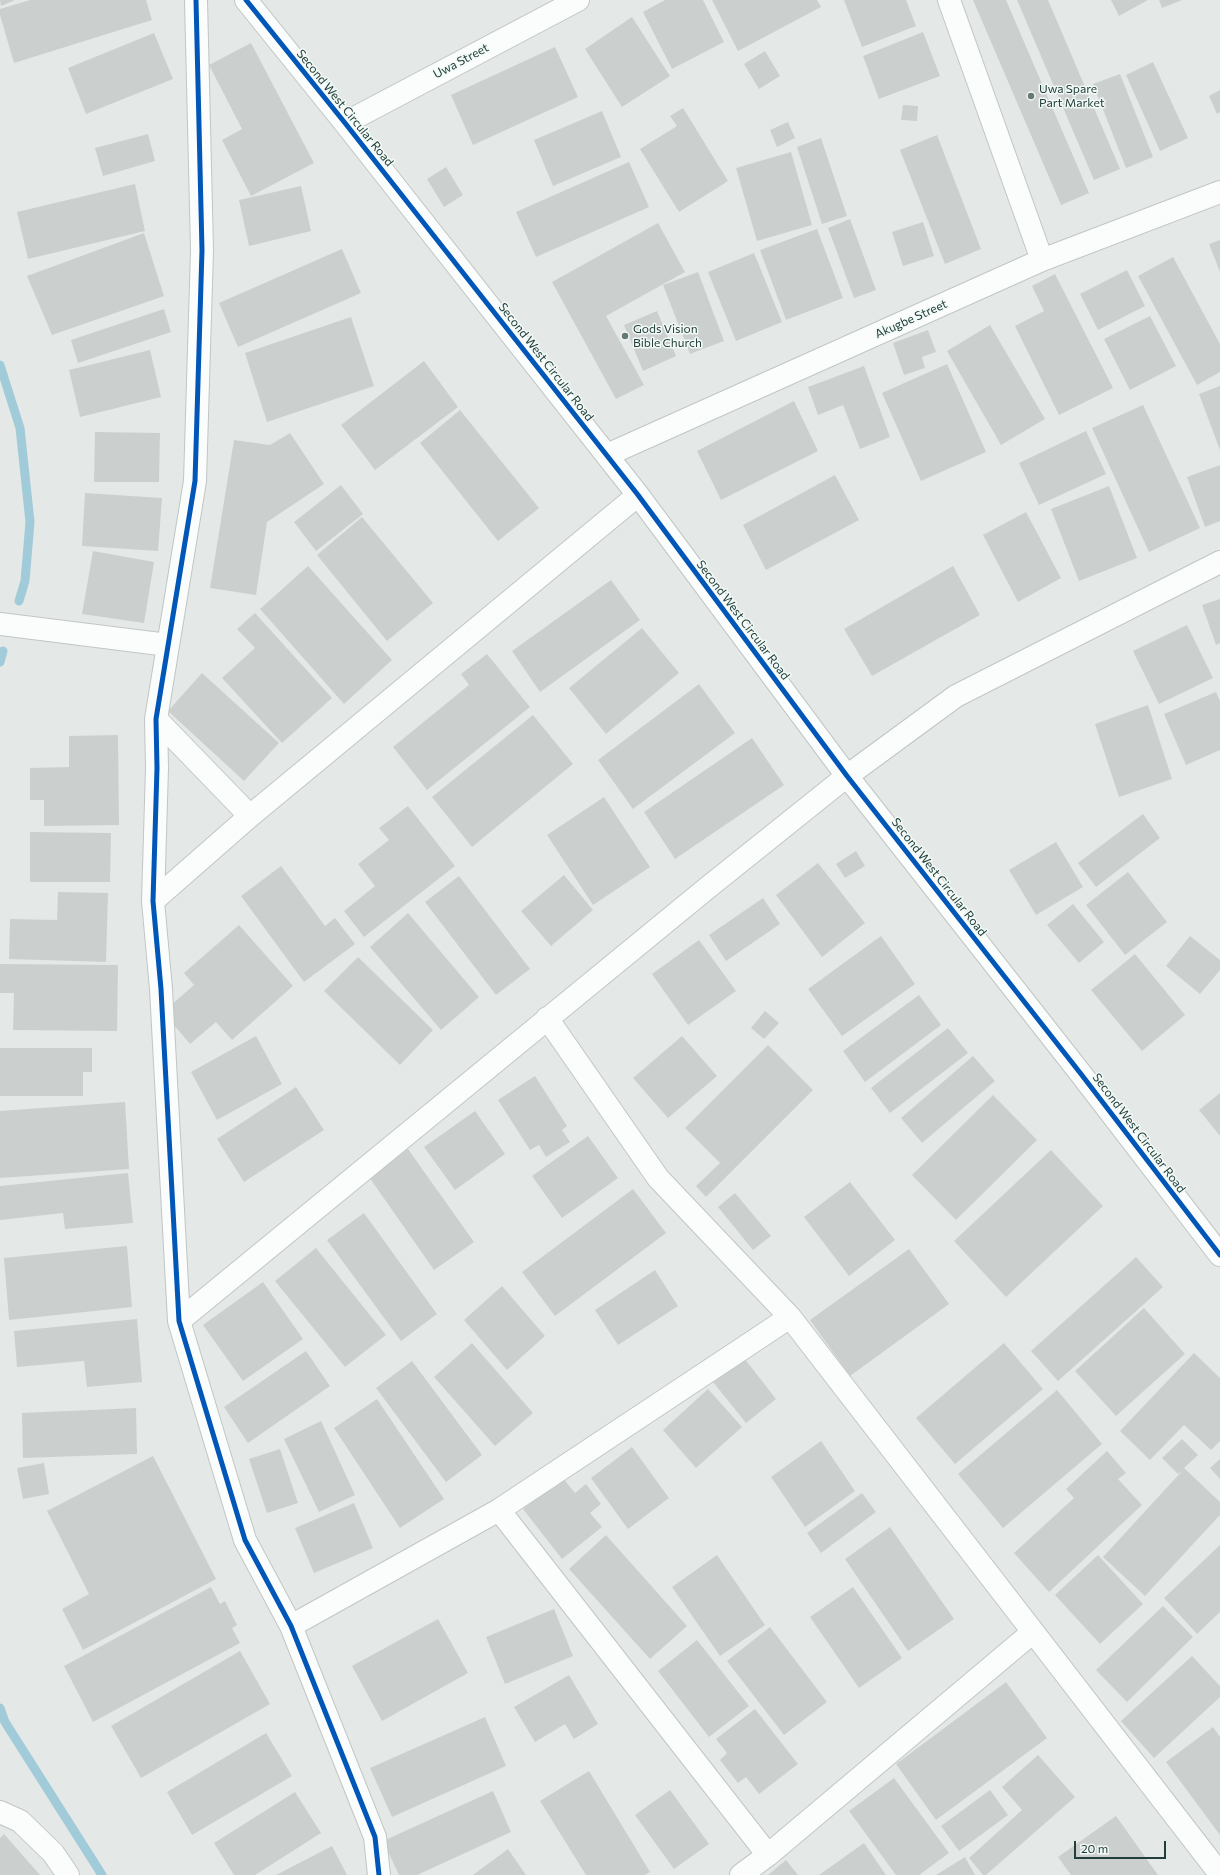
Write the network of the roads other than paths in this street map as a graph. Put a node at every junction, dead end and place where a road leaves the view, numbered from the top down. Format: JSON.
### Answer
{"nodes":[{"id":1,"x":196,"y":0,"type":"edge"},
{"id":2,"x":246,"y":0,"type":"edge"},
{"id":3,"x":578,"y":0,"type":"edge"},
{"id":4,"x":949,"y":0,"type":"edge"},
{"id":5,"x":345,"y":123,"type":"junction"},
{"id":6,"x":1220,"y":192,"type":"edge"},
{"id":7,"x":1042,"y":260,"type":"junction"},
{"id":8,"x":606,"y":455,"type":"junction"},
{"id":9,"x":638,"y":495,"type":"junction"},
{"id":10,"x":1220,"y":562,"type":"edge"},
{"id":11,"x":0,"y":624,"type":"edge"},
{"id":12,"x":168,"y":645,"type":"junction"},
{"id":13,"x":156,"y":719,"type":"junction"},
{"id":14,"x":847,"y":776,"type":"junction"},
{"id":15,"x":250,"y":816,"type":"junction"},
{"id":16,"x":154,"y":901,"type":"junction"},
{"id":17,"x":547,"y":1018,"type":"junction"},
{"id":18,"x":1220,"y":1255,"type":"edge"},
{"id":19,"x":790,"y":1317,"type":"junction"},
{"id":20,"x":179,"y":1320,"type":"junction"},
{"id":21,"x":499,"y":1510,"type":"junction"},
{"id":22,"x":291,"y":1626,"type":"junction"},
{"id":23,"x":1034,"y":1632,"type":"junction"},
{"id":24,"x":0,"y":1812,"type":"edge"},
{"id":25,"x":768,"y":1855,"type":"junction"},
{"id":26,"x":1220,"y":1874,"type":"edge"},
{"id":27,"x":68,"y":1875,"type":"edge"},
{"id":28,"x":380,"y":1875,"type":"edge"},
{"id":29,"x":741,"y":1875,"type":"edge"}],
"edges":[{"from":1,"to":12,"type":"street"},
{"from":2,"to":5,"type":"street","name":"Second West Circular Road"},
{"from":3,"to":5,"type":"street","name":"Uwa Street"},
{"from":4,"to":7,"type":"street"},
{"from":5,"to":8,"type":"street","name":"Second West Circular Road"},
{"from":6,"to":7,"type":"street","name":"Akugbe Street"},
{"from":7,"to":8,"type":"street","name":"Akugbe Street"},
{"from":8,"to":9,"type":"street","name":"Second West Circular Road"},
{"from":9,"to":14,"type":"street","name":"Second West Circular Road"},
{"from":9,"to":15,"type":"street"},
{"from":10,"to":14,"type":"street"},
{"from":11,"to":12,"type":"street"},
{"from":12,"to":13,"type":"street"},
{"from":13,"to":15,"type":"street"},
{"from":13,"to":16,"type":"street"},
{"from":14,"to":17,"type":"street"},
{"from":14,"to":18,"type":"street","name":"Second West Circular Road"},
{"from":15,"to":16,"type":"street"},
{"from":16,"to":20,"type":"street"},
{"from":17,"to":19,"type":"street"},
{"from":17,"to":20,"type":"street"},
{"from":19,"to":21,"type":"street"},
{"from":19,"to":23,"type":"street"},
{"from":20,"to":22,"type":"street"},
{"from":21,"to":22,"type":"street"},
{"from":21,"to":25,"type":"street"},
{"from":22,"to":28,"type":"street"},
{"from":23,"to":25,"type":"street"},
{"from":23,"to":26,"type":"street"},
{"from":24,"to":27,"type":"street"},
{"from":25,"to":29,"type":"street"}]}
